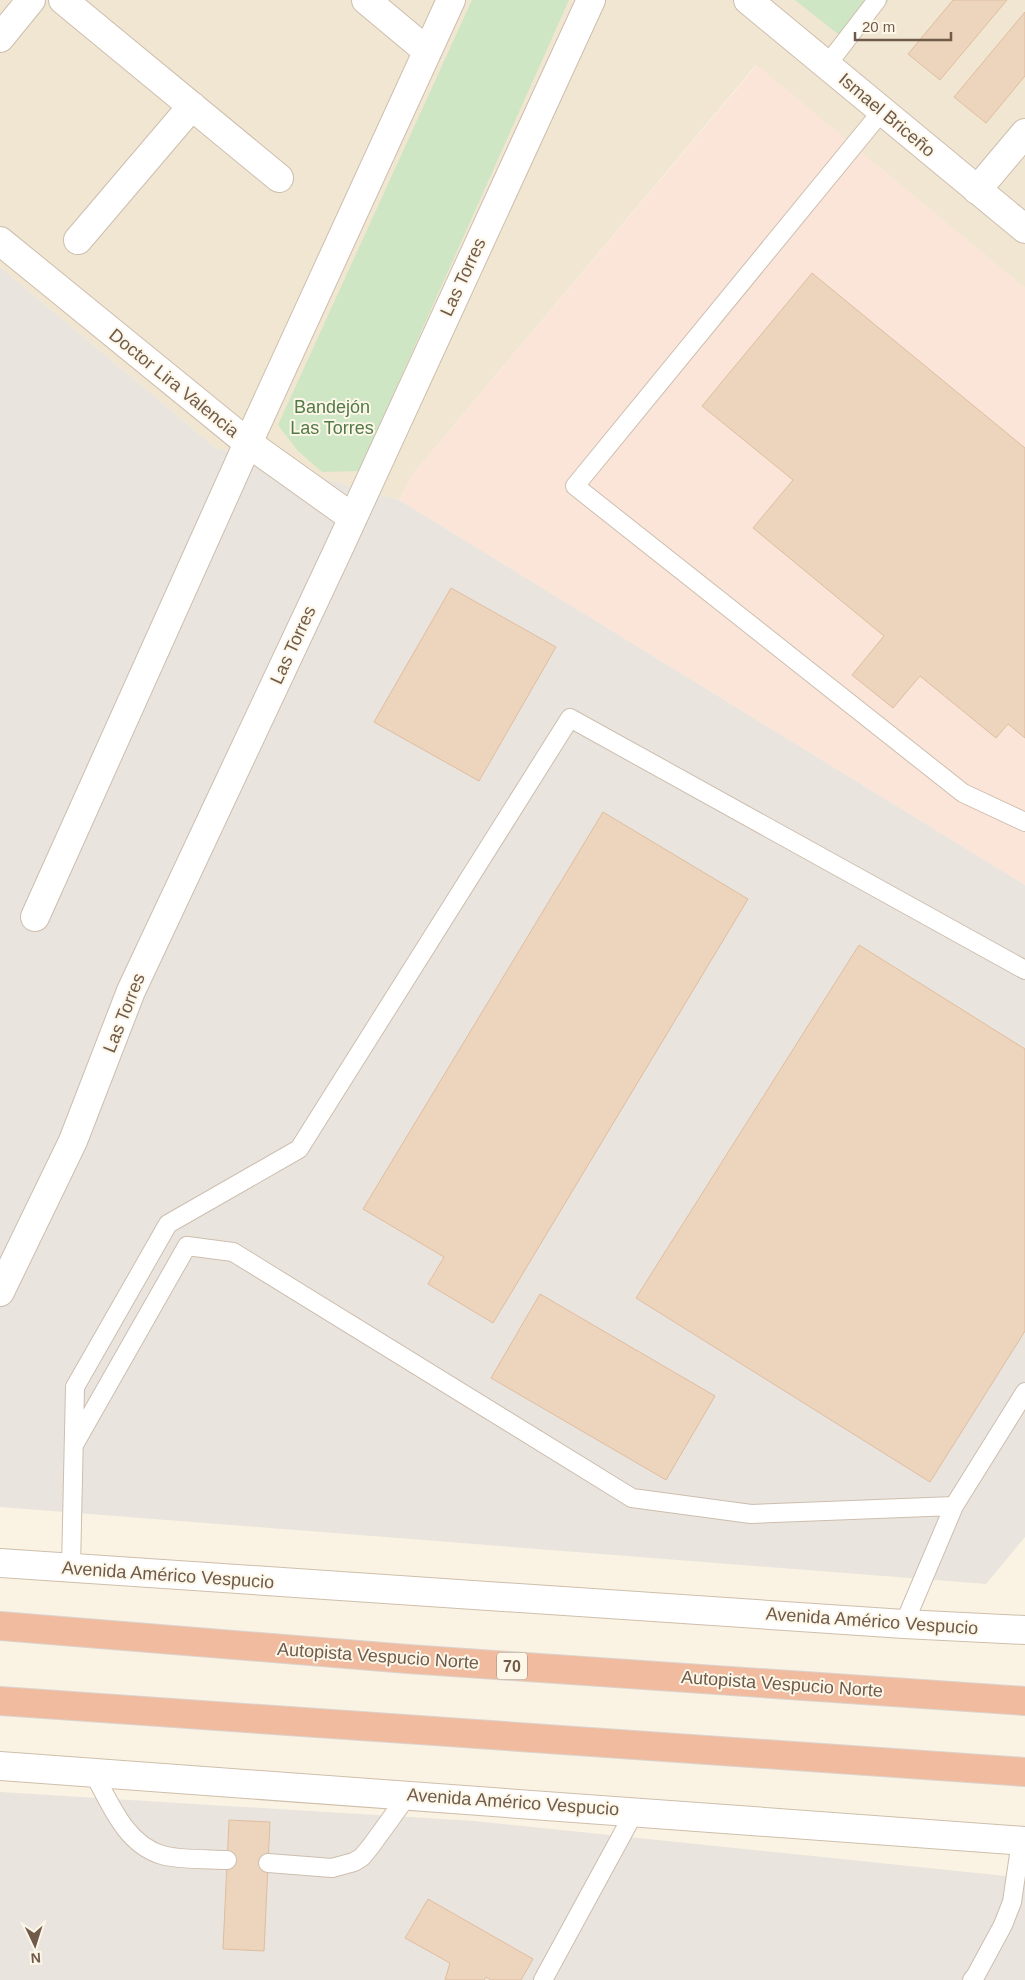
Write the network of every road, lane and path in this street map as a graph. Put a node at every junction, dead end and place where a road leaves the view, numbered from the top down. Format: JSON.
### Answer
{"nodes":[{"id":1,"x":31,"y":0,"type":"edge"},
{"id":2,"x":63,"y":0,"type":"edge"},
{"id":3,"x":366,"y":0,"type":"edge"},
{"id":4,"x":450,"y":0,"type":"edge"},
{"id":5,"x":591,"y":0,"type":"edge"},
{"id":6,"x":748,"y":0,"type":"edge"},
{"id":7,"x":877,"y":0,"type":"edge"},
{"id":8,"x":0,"y":38,"type":"edge"},
{"id":9,"x":427,"y":51,"type":"junction"},
{"id":10,"x":827,"y":65,"type":"junction"},
{"id":11,"x":192,"y":106,"type":"junction"},
{"id":12,"x":882,"y":111,"type":"junction"},
{"id":13,"x":1025,"y":133,"type":"edge"},
{"id":14,"x":278,"y":178,"type":"dead end"},
{"id":15,"x":977,"y":190,"type":"junction"},
{"id":16,"x":1025,"y":229,"type":"edge"},
{"id":17,"x":78,"y":240,"type":"dead end"},
{"id":18,"x":0,"y":241,"type":"edge"},
{"id":19,"x":248,"y":443,"type":"junction"},
{"id":20,"x":352,"y":518,"type":"junction"},
{"id":21,"x":1025,"y":822,"type":"edge"},
{"id":22,"x":35,"y":916,"type":"dead end"},
{"id":23,"x":1025,"y":970,"type":"edge"},
{"id":24,"x":0,"y":1292,"type":"edge"},
{"id":25,"x":1025,"y":1392,"type":"edge"},
{"id":26,"x":74,"y":1446,"type":"junction"},
{"id":27,"x":954,"y":1506,"type":"junction"},
{"id":28,"x":0,"y":1563,"type":"edge"},
{"id":29,"x":71,"y":1568,"type":"junction"},
{"id":30,"x":904,"y":1624,"type":"junction"},
{"id":31,"x":0,"y":1626,"type":"edge"},
{"id":32,"x":1025,"y":1630,"type":"edge"},
{"id":33,"x":0,"y":1701,"type":"edge"},
{"id":34,"x":1025,"y":1701,"type":"edge"},
{"id":35,"x":0,"y":1766,"type":"edge"},
{"id":36,"x":93,"y":1772,"type":"junction"},
{"id":37,"x":1025,"y":1772,"type":"edge"},
{"id":38,"x":408,"y":1795,"type":"junction"},
{"id":39,"x":635,"y":1811,"type":"junction"},
{"id":40,"x":1023,"y":1841,"type":"edge"},
{"id":41,"x":227,"y":1860,"type":"dead end"},
{"id":42,"x":268,"y":1863,"type":"dead end"},
{"id":43,"x":544,"y":1980,"type":"edge"},
{"id":44,"x":972,"y":1980,"type":"edge"}],
"edges":[{"from":1,"to":8,"type":"street"},
{"from":2,"to":11,"type":"street"},
{"from":3,"to":9,"type":"street"},
{"from":4,"to":9,"type":"street"},
{"from":5,"to":20,"type":"street","name":"Las Torres"},
{"from":6,"to":10,"type":"street","name":"Ismael Briceño"},
{"from":7,"to":10,"type":"lane"},
{"from":9,"to":19,"type":"street"},
{"from":10,"to":12,"type":"street","name":"Ismael Briceño"},
{"from":11,"to":14,"type":"street"},
{"from":11,"to":17,"type":"street"},
{"from":12,"to":15,"type":"street","name":"Ismael Briceño"},
{"from":12,"to":21,"type":"lane"},
{"from":13,"to":15,"type":"street"},
{"from":15,"to":16,"type":"street","name":"Ismael Briceño"},
{"from":18,"to":19,"type":"street","name":"Doctor Lira Valencia"},
{"from":19,"to":20,"type":"street","name":"Doctor Lira Valencia"},
{"from":19,"to":22,"type":"street"},
{"from":20,"to":24,"type":"street","name":"Las Torres"},
{"from":23,"to":26,"type":"lane"},
{"from":25,"to":27,"type":"lane"},
{"from":26,"to":27,"type":"lane"},
{"from":26,"to":29,"type":"lane"},
{"from":27,"to":30,"type":"lane"},
{"from":28,"to":29,"type":"street","name":"Avenida Américo Vespucio"},
{"from":29,"to":30,"type":"street","name":"Avenida Américo Vespucio"},
{"from":30,"to":32,"type":"street","name":"Avenida Américo Vespucio"},
{"from":31,"to":34,"type":"highway","name":"Autopista Vespucio Norte","number":"70"},
{"from":33,"to":37,"type":"highway"},
{"from":35,"to":36,"type":"street","name":"Avenida Américo Vespucio"},
{"from":36,"to":38,"type":"street","name":"Avenida Américo Vespucio"},
{"from":36,"to":41,"type":"lane"},
{"from":38,"to":39,"type":"street","name":"Avenida Américo Vespucio"},
{"from":38,"to":42,"type":"lane"},
{"from":39,"to":40,"type":"street","name":"Avenida Américo Vespucio"},
{"from":39,"to":43,"type":"lane"},
{"from":40,"to":44,"type":"lane"}]}
